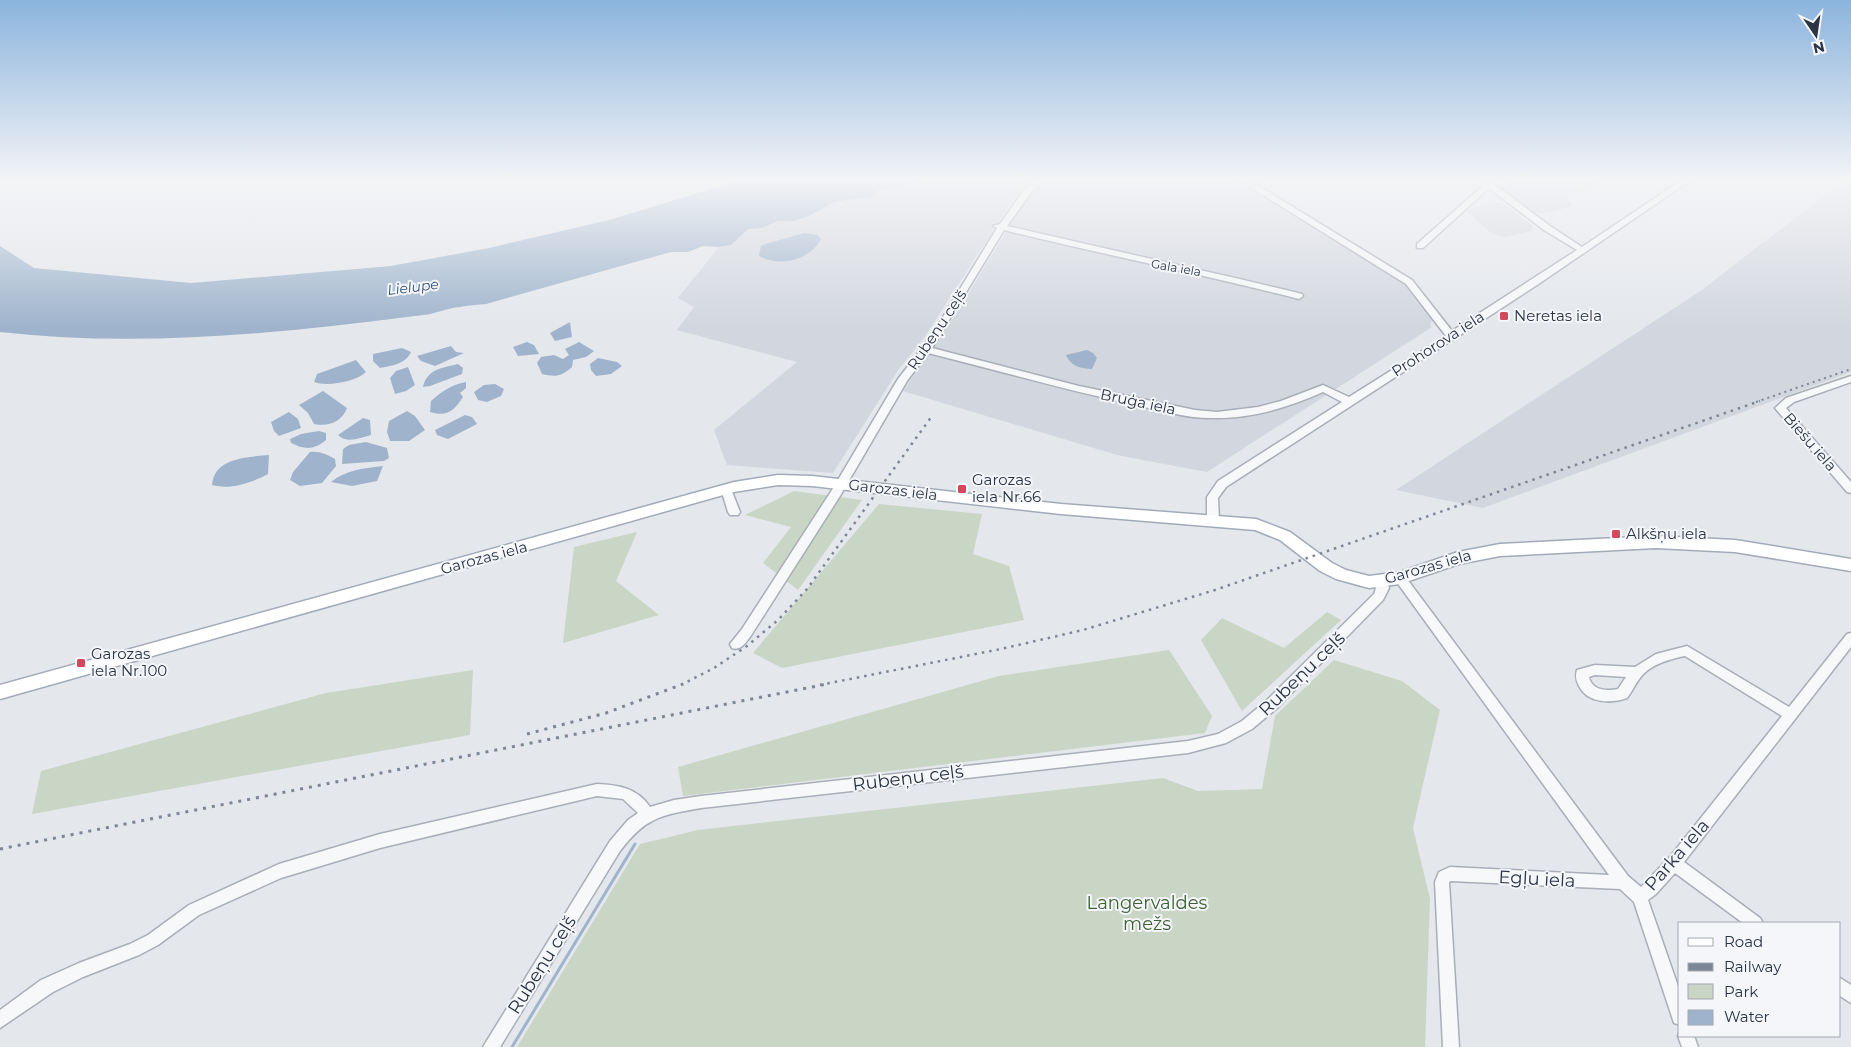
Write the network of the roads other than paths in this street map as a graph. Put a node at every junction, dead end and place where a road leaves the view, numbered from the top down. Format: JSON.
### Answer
{"nodes":[{"id":1,"x":997,"y":229,"type":"edge"},
{"id":2,"x":1011,"y":229,"type":"edge"},
{"id":3,"x":1323,"y":229,"type":"edge"},
{"id":4,"x":1438,"y":229,"type":"edge"},
{"id":5,"x":1548,"y":229,"type":"edge"},
{"id":6,"x":1614,"y":229,"type":"edge"},
{"id":7,"x":1420,"y":246,"type":"dead end"},
{"id":8,"x":1582,"y":250,"type":"junction"},
{"id":9,"x":1299,"y":296,"type":"dead end"},
{"id":10,"x":1450,"y":335,"type":"junction"},
{"id":11,"x":925,"y":349,"type":"junction"},
{"id":12,"x":1851,"y":379,"type":"edge"},
{"id":13,"x":1348,"y":401,"type":"junction"},
{"id":14,"x":840,"y":484,"type":"junction"},
{"id":15,"x":726,"y":489,"type":"junction"},
{"id":16,"x":1851,"y":489,"type":"edge"},
{"id":17,"x":734,"y":512,"type":"dead end"},
{"id":18,"x":1212,"y":521,"type":"junction"},
{"id":19,"x":1851,"y":565,"type":"edge"},
{"id":20,"x":1400,"y":578,"type":"junction"},
{"id":21,"x":1382,"y":581,"type":"junction"},
{"id":22,"x":1851,"y":638,"type":"edge"},
{"id":23,"x":736,"y":644,"type":"dead end"},
{"id":24,"x":1637,"y":672,"type":"dead end"},
{"id":25,"x":0,"y":692,"type":"edge"},
{"id":26,"x":1792,"y":715,"type":"junction"},
{"id":27,"x":647,"y":814,"type":"junction"},
{"id":28,"x":1674,"y":863,"type":"junction"},
{"id":29,"x":1623,"y":881,"type":"junction"},
{"id":30,"x":1640,"y":897,"type":"junction"},
{"id":31,"x":1754,"y":922,"type":"edge"},
{"id":32,"x":1678,"y":1011,"type":"edge"},
{"id":33,"x":0,"y":1020,"type":"edge"},
{"id":34,"x":491,"y":1047,"type":"edge"},
{"id":35,"x":1454,"y":1047,"type":"edge"}],
"edges":[{"from":1,"to":11,"type":"street","name":"Rubeņu ceļš"},
{"from":2,"to":9,"type":"street","name":"Gala iela"},
{"from":3,"to":10,"type":"street"},
{"from":4,"to":7,"type":"street"},
{"from":5,"to":8,"type":"street"},
{"from":6,"to":8,"type":"street","name":"Prohorova iela"},
{"from":8,"to":10,"type":"street","name":"Prohorova iela"},
{"from":10,"to":13,"type":"street","name":"Prohorova iela"},
{"from":11,"to":13,"type":"street","name":"Bruģa iela"},
{"from":11,"to":14,"type":"street","name":"Rubeņu ceļš"},
{"from":12,"to":16,"type":"street","name":"Biešu iela"},
{"from":13,"to":18,"type":"street","name":"Prohorova iela"},
{"from":14,"to":15,"type":"main road","name":"Garozas iela"},
{"from":14,"to":18,"type":"main road","name":"Garozas iela"},
{"from":14,"to":23,"type":"street","name":"Rubeņu ceļš"},
{"from":15,"to":17,"type":"street"},
{"from":15,"to":25,"type":"main road","name":"Garozas iela"},
{"from":18,"to":21,"type":"main road","name":"Garozas iela"},
{"from":19,"to":20,"type":"main road","name":"Garozas iela"},
{"from":20,"to":21,"type":"main road","name":"Garozas iela"},
{"from":20,"to":29,"type":"street"},
{"from":21,"to":27,"type":"street","name":"Rubeņu ceļš"},
{"from":22,"to":26,"type":"street","name":"Parka iela"},
{"from":24,"to":26,"type":"street"},
{"from":26,"to":28,"type":"street","name":"Parka iela"},
{"from":27,"to":33,"type":"street"},
{"from":27,"to":34,"type":"street","name":"Rubeņu ceļš"},
{"from":28,"to":30,"type":"street","name":"Parka iela"},
{"from":28,"to":31,"type":"street"},
{"from":29,"to":30,"type":"street"},
{"from":29,"to":35,"type":"street","name":"Egļu iela"},
{"from":30,"to":32,"type":"street","name":"Parka iela"}]}
